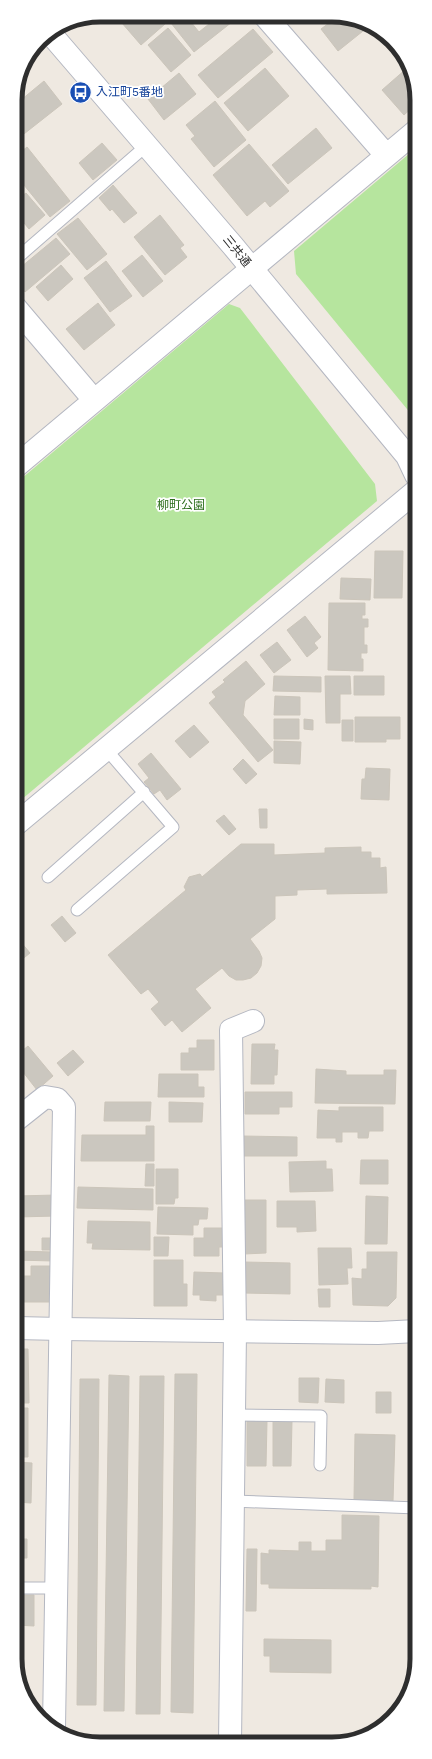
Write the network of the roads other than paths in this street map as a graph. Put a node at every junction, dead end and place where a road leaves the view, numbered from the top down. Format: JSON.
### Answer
{"nodes":[{"id":1,"x":270,"y":22,"type":"edge"},
{"id":2,"x":53,"y":37,"type":"edge"},
{"id":3,"x":410,"y":136,"type":"edge"},
{"id":4,"x":146,"y":146,"type":"junction"},
{"id":5,"x":386,"y":155,"type":"junction"},
{"id":6,"x":22,"y":254,"type":"edge"},
{"id":7,"x":251,"y":270,"type":"junction"},
{"id":8,"x":22,"y":315,"type":"edge"},
{"id":9,"x":94,"y":400,"type":"junction"},
{"id":10,"x":22,"y":461,"type":"edge"},
{"id":11,"x":410,"y":462,"type":"edge"},
{"id":12,"x":410,"y":496,"type":"edge"},
{"id":13,"x":106,"y":749,"type":"junction"},
{"id":14,"x":144,"y":792,"type":"junction"},
{"id":15,"x":22,"y":819,"type":"edge"},
{"id":16,"x":48,"y":877,"type":"dead end"},
{"id":17,"x":78,"y":910,"type":"dead end"},
{"id":18,"x":253,"y":1022,"type":"dead end"},
{"id":19,"x":22,"y":1115,"type":"edge"},
{"id":20,"x":22,"y":1328,"type":"edge"},
{"id":21,"x":61,"y":1330,"type":"junction"},
{"id":22,"x":235,"y":1331,"type":"junction"},
{"id":23,"x":410,"y":1331,"type":"edge"},
{"id":24,"x":234,"y":1415,"type":"junction"},
{"id":25,"x":320,"y":1465,"type":"dead end"},
{"id":26,"x":233,"y":1501,"type":"junction"},
{"id":27,"x":410,"y":1508,"type":"edge"},
{"id":28,"x":22,"y":1588,"type":"edge"},
{"id":29,"x":56,"y":1588,"type":"junction"},
{"id":30,"x":54,"y":1722,"type":"edge"},
{"id":31,"x":230,"y":1737,"type":"edge"}],
"edges":[{"from":1,"to":5,"type":"street"},
{"from":2,"to":4,"type":"street","name":"三共通"},
{"from":3,"to":5,"type":"street"},
{"from":4,"to":6,"type":"lane"},
{"from":4,"to":7,"type":"street","name":"三共通"},
{"from":5,"to":7,"type":"street"},
{"from":7,"to":9,"type":"street"},
{"from":7,"to":11,"type":"street","name":"三共通"},
{"from":8,"to":9,"type":"street"},
{"from":9,"to":10,"type":"street"},
{"from":12,"to":13,"type":"street"},
{"from":13,"to":14,"type":"lane"},
{"from":13,"to":15,"type":"street"},
{"from":14,"to":16,"type":"lane"},
{"from":14,"to":17,"type":"lane"},
{"from":18,"to":22,"type":"street"},
{"from":19,"to":21,"type":"street"},
{"from":20,"to":21,"type":"street"},
{"from":21,"to":22,"type":"street"},
{"from":21,"to":29,"type":"street"},
{"from":22,"to":23,"type":"street"},
{"from":22,"to":24,"type":"street"},
{"from":24,"to":25,"type":"lane"},
{"from":24,"to":26,"type":"street"},
{"from":26,"to":27,"type":"lane"},
{"from":26,"to":31,"type":"street"},
{"from":28,"to":29,"type":"lane"},
{"from":29,"to":30,"type":"street"}]}
